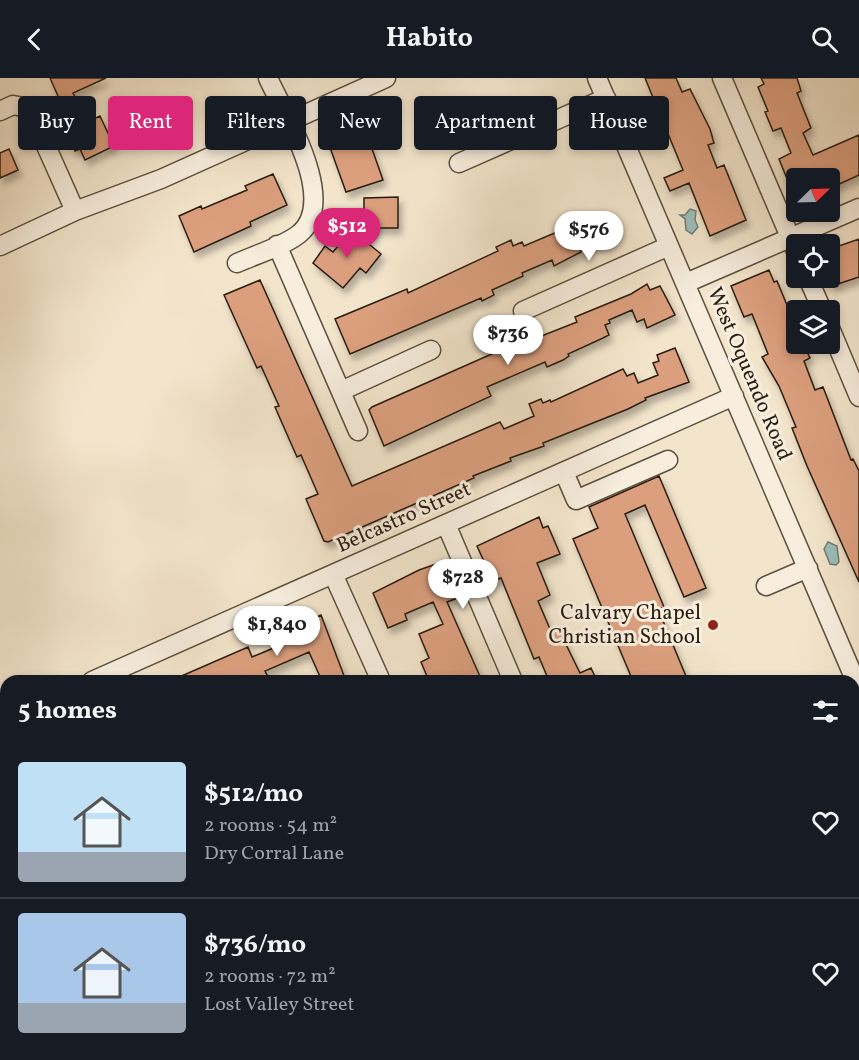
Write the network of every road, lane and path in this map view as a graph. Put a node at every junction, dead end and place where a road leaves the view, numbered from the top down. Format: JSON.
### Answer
{"nodes":[{"id":1,"x":268,"y":78,"type":"edge"},
{"id":2,"x":387,"y":78,"type":"edge"},
{"id":3,"x":597,"y":78,"type":"edge"},
{"id":4,"x":722,"y":78,"type":"edge"},
{"id":5,"x":276,"y":96,"type":"edge"},
{"id":6,"x":605,"y":96,"type":"edge"},
{"id":7,"x":0,"y":111,"type":"edge"},
{"id":8,"x":306,"y":113,"type":"edge"},
{"id":9,"x":569,"y":114,"type":"edge"},
{"id":10,"x":224,"y":150,"type":"edge"},
{"id":11,"x":299,"y":150,"type":"edge"},
{"id":12,"x":628,"y":150,"type":"edge"},
{"id":13,"x":459,"y":163,"type":"dead end"},
{"id":14,"x":859,"y":208,"type":"edge"},
{"id":15,"x":75,"y":212,"type":"junction"},
{"id":16,"x":790,"y":234,"type":"edge"},
{"id":17,"x":812,"y":234,"type":"edge"},
{"id":18,"x":277,"y":245,"type":"junction"},
{"id":19,"x":0,"y":246,"type":"edge"},
{"id":20,"x":669,"y":246,"type":"junction"},
{"id":21,"x":786,"y":247,"type":"edge"},
{"id":22,"x":237,"y":263,"type":"dead end"},
{"id":23,"x":686,"y":283,"type":"junction"},
{"id":24,"x":523,"y":311,"type":"dead end"},
{"id":25,"x":431,"y":350,"type":"dead end"},
{"id":26,"x":840,"y":352,"type":"edge"},
{"id":27,"x":341,"y":391,"type":"junction"},
{"id":28,"x":734,"y":396,"type":"junction"},
{"id":29,"x":859,"y":397,"type":"edge"},
{"id":30,"x":358,"y":430,"type":"dead end"},
{"id":31,"x":668,"y":460,"type":"dead end"},
{"id":32,"x":564,"y":472,"type":"junction"},
{"id":33,"x":446,"y":524,"type":"junction"},
{"id":34,"x":808,"y":568,"type":"junction"},
{"id":35,"x":333,"y":574,"type":"junction"},
{"id":36,"x":766,"y":586,"type":"dead end"},
{"id":37,"x":106,"y":675,"type":"edge"},
{"id":38,"x":378,"y":675,"type":"edge"},
{"id":39,"x":510,"y":675,"type":"edge"},
{"id":40,"x":853,"y":675,"type":"edge"}],
"edges":[{"from":1,"to":5,"type":"street"},
{"from":2,"to":8,"type":"street"},
{"from":3,"to":6,"type":"street","name":"West Oquendo Road"},
{"from":4,"to":16,"type":"street"},
{"from":7,"to":15,"type":"street"},
{"from":9,"to":13,"type":"street"},
{"from":10,"to":15,"type":"street"},
{"from":11,"to":18,"type":"street"},
{"from":12,"to":20,"type":"street","name":"West Oquendo Road"},
{"from":14,"to":17,"type":"street"},
{"from":15,"to":19,"type":"street"},
{"from":18,"to":22,"type":"street"},
{"from":18,"to":27,"type":"street"},
{"from":20,"to":23,"type":"street","name":"West Oquendo Road"},
{"from":20,"to":24,"type":"street"},
{"from":21,"to":23,"type":"street"},
{"from":23,"to":28,"type":"street","name":"West Oquendo Road"},
{"from":25,"to":27,"type":"street"},
{"from":26,"to":29,"type":"street"},
{"from":27,"to":30,"type":"street"},
{"from":28,"to":32,"type":"street","name":"Belcastro Street"},
{"from":28,"to":34,"type":"street","name":"West Oquendo Road"},
{"from":31,"to":32,"type":"street"},
{"from":32,"to":33,"type":"street","name":"Belcastro Street"},
{"from":33,"to":35,"type":"street","name":"Belcastro Street"},
{"from":33,"to":39,"type":"street"},
{"from":34,"to":36,"type":"street"},
{"from":34,"to":40,"type":"street","name":"West Oquendo Road"},
{"from":35,"to":37,"type":"street","name":"Belcastro Street"},
{"from":35,"to":38,"type":"street"}]}
